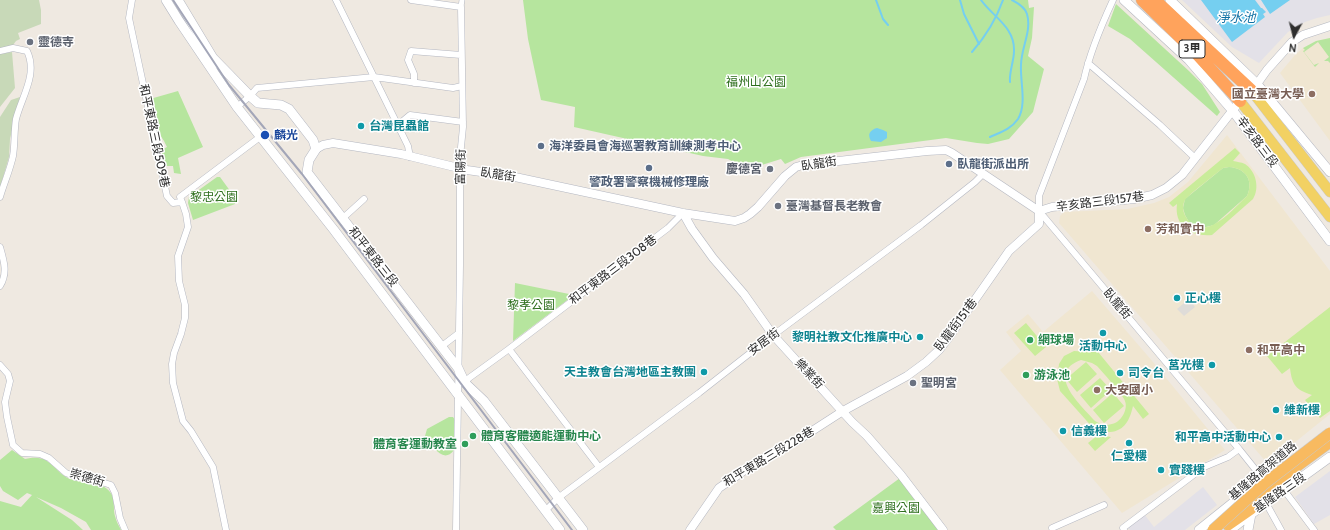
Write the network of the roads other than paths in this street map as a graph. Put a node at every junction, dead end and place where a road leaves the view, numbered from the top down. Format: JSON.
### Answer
{"nodes":[{"id":1,"x":133,"y":0,"type":"edge"},
{"id":2,"x":166,"y":0,"type":"edge"},
{"id":3,"x":178,"y":0,"type":"edge"},
{"id":4,"x":336,"y":0,"type":"edge"},
{"id":5,"x":411,"y":0,"type":"edge"},
{"id":6,"x":462,"y":0,"type":"edge"},
{"id":7,"x":1112,"y":0,"type":"edge"},
{"id":8,"x":1124,"y":0,"type":"edge"},
{"id":9,"x":1142,"y":0,"type":"edge"},
{"id":10,"x":1155,"y":0,"type":"edge"},
{"id":11,"x":1170,"y":0,"type":"edge"},
{"id":12,"x":461,"y":7,"type":"junction"},
{"id":13,"x":1330,"y":26,"type":"edge"},
{"id":14,"x":0,"y":51,"type":"edge"},
{"id":15,"x":461,"y":55,"type":"junction"},
{"id":16,"x":1088,"y":63,"type":"junction"},
{"id":17,"x":374,"y":77,"type":"junction"},
{"id":18,"x":414,"y":83,"type":"junction"},
{"id":19,"x":462,"y":86,"type":"junction"},
{"id":20,"x":1254,"y":87,"type":"junction"},
{"id":21,"x":250,"y":96,"type":"junction"},
{"id":22,"x":1237,"y":106,"type":"junction"},
{"id":23,"x":237,"y":107,"type":"junction"},
{"id":24,"x":463,"y":122,"type":"junction"},
{"id":25,"x":398,"y":125,"type":"junction"},
{"id":26,"x":260,"y":137,"type":"junction"},
{"id":27,"x":316,"y":149,"type":"junction"},
{"id":28,"x":410,"y":157,"type":"junction"},
{"id":29,"x":1195,"y":158,"type":"junction"},
{"id":30,"x":460,"y":168,"type":"junction"},
{"id":31,"x":1330,"y":172,"type":"edge"},
{"id":32,"x":983,"y":174,"type":"junction"},
{"id":33,"x":312,"y":177,"type":"junction"},
{"id":34,"x":300,"y":187,"type":"junction"},
{"id":35,"x":1330,"y":192,"type":"edge"},
{"id":36,"x":0,"y":197,"type":"edge"},
{"id":37,"x":364,"y":199,"type":"dead end"},
{"id":38,"x":182,"y":202,"type":"junction"},
{"id":39,"x":1038,"y":211,"type":"junction"},
{"id":40,"x":683,"y":213,"type":"junction"},
{"id":41,"x":1330,"y":217,"type":"edge"},
{"id":42,"x":343,"y":218,"type":"junction"},
{"id":43,"x":1330,"y":241,"type":"edge"},
{"id":44,"x":0,"y":247,"type":"edge"},
{"id":45,"x":0,"y":286,"type":"edge"},
{"id":46,"x":459,"y":333,"type":"junction"},
{"id":47,"x":773,"y":335,"type":"junction"},
{"id":48,"x":442,"y":346,"type":"junction"},
{"id":49,"x":509,"y":349,"type":"junction"},
{"id":50,"x":0,"y":365,"type":"edge"},
{"id":51,"x":458,"y":368,"type":"junction"},
{"id":52,"x":465,"y":383,"type":"junction"},
{"id":53,"x":458,"y":394,"type":"junction"},
{"id":54,"x":843,"y":411,"type":"junction"},
{"id":55,"x":1330,"y":428,"type":"edge"},
{"id":56,"x":1330,"y":433,"type":"edge"},
{"id":57,"x":1330,"y":442,"type":"edge"},
{"id":58,"x":1239,"y":449,"type":"junction"},
{"id":59,"x":1330,"y":451,"type":"edge"},
{"id":60,"x":1330,"y":457,"type":"edge"},
{"id":61,"x":599,"y":467,"type":"junction"},
{"id":62,"x":1263,"y":479,"type":"junction"},
{"id":63,"x":1284,"y":490,"type":"junction"},
{"id":64,"x":558,"y":498,"type":"junction"},
{"id":65,"x":1233,"y":503,"type":"junction"},
{"id":66,"x":1266,"y":503,"type":"junction"},
{"id":67,"x":1104,"y":505,"type":"dead end"},
{"id":68,"x":545,"y":511,"type":"junction"},
{"id":69,"x":1250,"y":514,"type":"junction"},
{"id":70,"x":1052,"y":528,"type":"dead end"},
{"id":71,"x":1124,"y":529,"type":"edge"},
{"id":72,"x":125,"y":530,"type":"edge"},
{"id":73,"x":226,"y":530,"type":"edge"},
{"id":74,"x":456,"y":530,"type":"edge"},
{"id":75,"x":560,"y":530,"type":"edge"},
{"id":76,"x":583,"y":530,"type":"edge"},
{"id":77,"x":690,"y":530,"type":"edge"},
{"id":78,"x":943,"y":530,"type":"edge"},
{"id":79,"x":1200,"y":530,"type":"edge"},
{"id":80,"x":1222,"y":530,"type":"edge"},
{"id":81,"x":1248,"y":530,"type":"edge"},
{"id":82,"x":1281,"y":530,"type":"edge"},
{"id":83,"x":1314,"y":530,"type":"edge"}],
"edges":[{"from":1,"to":38,"type":"street","name":"和平東路三段509巷"},
{"from":2,"to":23,"type":"main road","name":"和平東路三段"},
{"from":3,"to":21,"type":"main road"},
{"from":4,"to":17,"type":"street"},
{"from":5,"to":12,"type":"street"},
{"from":6,"to":12,"type":"street","name":"富陽街"},
{"from":7,"to":16,"type":"street"},
{"from":8,"to":22,"type":"main road","name":"辛亥路三段"},
{"from":9,"to":22,"type":"highway","number":"3甲"},
{"from":10,"to":20,"type":"highway","number":"3甲"},
{"from":11,"to":20,"type":"main road"},
{"from":12,"to":15,"type":"street","name":"富陽街"},
{"from":13,"to":20,"type":"street","name":"辛亥路三段157巷"},
{"from":14,"to":36,"type":"street"},
{"from":15,"to":18,"type":"street"},
{"from":15,"to":19,"type":"street","name":"富陽街"},
{"from":16,"to":29,"type":"street"},
{"from":16,"to":39,"type":"street"},
{"from":17,"to":18,"type":"street"},
{"from":17,"to":21,"type":"street"},
{"from":17,"to":25,"type":"street"},
{"from":18,"to":19,"type":"street"},
{"from":19,"to":24,"type":"street","name":"富陽街"},
{"from":20,"to":22,"type":"street","name":"辛亥路三段157巷"},
{"from":20,"to":31,"type":"main road"},
{"from":20,"to":35,"type":"main road"},
{"from":21,"to":23,"type":"street"},
{"from":21,"to":27,"type":"main road"},
{"from":22,"to":29,"type":"street","name":"辛亥路三段157巷"},
{"from":22,"to":41,"type":"main road"},
{"from":22,"to":43,"type":"main road","name":"辛亥路三段"},
{"from":23,"to":26,"type":"main road","name":"和平東路三段"},
{"from":24,"to":25,"type":"street"},
{"from":24,"to":30,"type":"street","name":"富陽街"},
{"from":25,"to":28,"type":"street"},
{"from":26,"to":34,"type":"main road","name":"和平東路三段"},
{"from":26,"to":38,"type":"street"},
{"from":27,"to":28,"type":"street","name":"臥龍街"},
{"from":27,"to":33,"type":"main road","name":"和平東路三段"},
{"from":28,"to":30,"type":"street","name":"臥龍街"},
{"from":29,"to":39,"type":"street","name":"辛亥路三段157巷"},
{"from":30,"to":40,"type":"street","name":"臥龍街"},
{"from":30,"to":46,"type":"street","name":"富陽街"},
{"from":32,"to":39,"type":"street","name":"臥龍街"},
{"from":32,"to":40,"type":"street","name":"臥龍街"},
{"from":32,"to":47,"type":"street","name":"安居街"},
{"from":33,"to":34,"type":"main road"},
{"from":33,"to":42,"type":"main road","name":"和平東路三段"},
{"from":34,"to":53,"type":"main road","name":"和平東路三段"},
{"from":37,"to":42,"type":"street"},
{"from":38,"to":73,"type":"street"},
{"from":39,"to":54,"type":"street","name":"臥龍街151巷"},
{"from":39,"to":58,"type":"street","name":"臥龍街"},
{"from":40,"to":47,"type":"street","name":"樂業街"},
{"from":40,"to":49,"type":"street","name":"和平東路三段308巷"},
{"from":42,"to":48,"type":"main road","name":"和平東路三段"},
{"from":44,"to":45,"type":"street"},
{"from":46,"to":48,"type":"street"},
{"from":46,"to":51,"type":"street","name":"富陽街"},
{"from":47,"to":54,"type":"street","name":"樂業街"},
{"from":47,"to":61,"type":"street","name":"安居街"},
{"from":48,"to":51,"type":"main road","name":"和平東路三段"},
{"from":49,"to":52,"type":"street","name":"和平東路三段308巷"},
{"from":49,"to":61,"type":"street"},
{"from":50,"to":72,"type":"street","name":"崇德街"},
{"from":51,"to":52,"type":"main road","name":"和平東路三段"},
{"from":51,"to":53,"type":"street","name":"富陽街"},
{"from":52,"to":53,"type":"street","name":"和平東路三段308巷"},
{"from":52,"to":64,"type":"main road","name":"和平東路三段"},
{"from":53,"to":68,"type":"main road","name":"和平東路三段"},
{"from":53,"to":74,"type":"street","name":"富陽街"},
{"from":54,"to":77,"type":"street","name":"和平東路三段228巷"},
{"from":54,"to":78,"type":"street","name":"樂業街"},
{"from":55,"to":62,"type":"main road","name":"基隆路三段"},
{"from":56,"to":80,"type":"highway","name":"基隆路高架道路","bridge":true},
{"from":57,"to":80,"type":"highway"},
{"from":58,"to":62,"type":"street","name":"臥龍街"},
{"from":58,"to":71,"type":"street"},
{"from":59,"to":80,"type":"highway","name":"基隆路高架道路"},
{"from":60,"to":63,"type":"main road","name":"基隆路三段"},
{"from":61,"to":64,"type":"street","name":"安居街"},
{"from":62,"to":65,"type":"main road","name":"基隆路三段"},
{"from":63,"to":66,"type":"main road","name":"基隆路三段"},
{"from":63,"to":83,"type":"street"},
{"from":64,"to":68,"type":"street","name":"安居街"},
{"from":64,"to":76,"type":"main road","name":"和平東路三段"},
{"from":65,"to":79,"type":"main road","name":"基隆路三段"},
{"from":65,"to":80,"type":"main road"},
{"from":66,"to":69,"type":"main road","name":"基隆路三段"},
{"from":66,"to":82,"type":"street"},
{"from":67,"to":70,"type":"street"},
{"from":68,"to":75,"type":"main road","name":"和平東路三段"},
{"from":69,"to":80,"type":"main road","name":"基隆路三段"},
{"from":69,"to":81,"type":"main road"}]}
